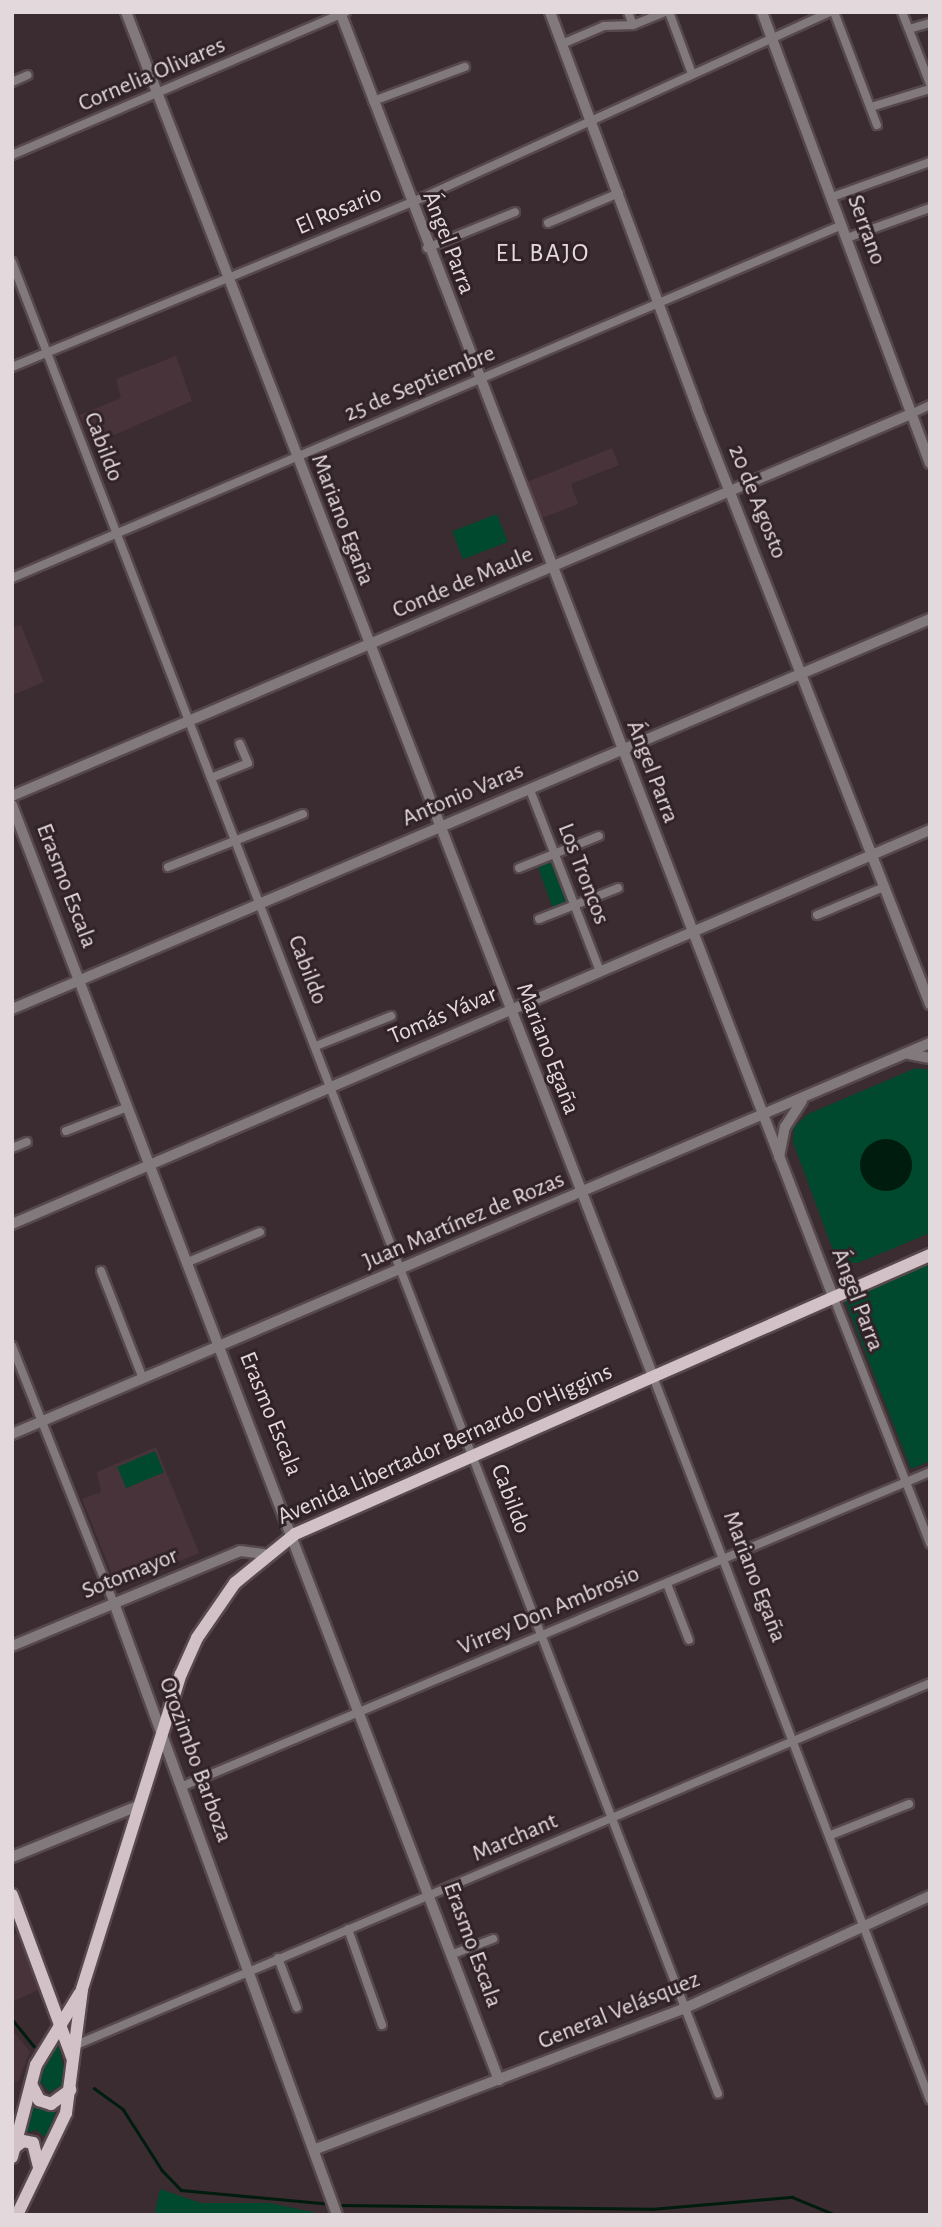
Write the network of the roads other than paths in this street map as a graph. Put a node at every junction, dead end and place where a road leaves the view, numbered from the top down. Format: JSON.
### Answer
{"nodes":[{"id":1,"x":126,"y":12,"type":"edge"},
{"id":2,"x":550,"y":12,"type":"edge"},
{"id":3,"x":628,"y":12,"type":"edge"},
{"id":4,"x":667,"y":12,"type":"edge"},
{"id":5,"x":762,"y":12,"type":"edge"},
{"id":6,"x":832,"y":12,"type":"edge"},
{"id":7,"x":902,"y":12,"type":"edge"},
{"id":8,"x":342,"y":13,"type":"edge"},
{"id":9,"x":930,"y":23,"type":"edge"},
{"id":10,"x":633,"y":25,"type":"junction"},
{"id":11,"x":909,"y":29,"type":"junction"},
{"id":12,"x":771,"y":37,"type":"junction"},
{"id":13,"x":562,"y":44,"type":"junction"},
{"id":14,"x":465,"y":67,"type":"dead end"},
{"id":15,"x":692,"y":74,"type":"junction"},
{"id":16,"x":28,"y":75,"type":"dead end"},
{"id":17,"x":12,"y":82,"type":"edge"},
{"id":18,"x":930,"y":87,"type":"edge"},
{"id":19,"x":159,"y":93,"type":"junction"},
{"id":20,"x":373,"y":101,"type":"junction"},
{"id":21,"x":870,"y":107,"type":"junction"},
{"id":22,"x":592,"y":122,"type":"junction"},
{"id":23,"x":877,"y":125,"type":"dead end"},
{"id":24,"x":12,"y":155,"type":"edge"},
{"id":25,"x":930,"y":162,"type":"edge"},
{"id":26,"x":619,"y":193,"type":"junction"},
{"id":27,"x":832,"y":197,"type":"junction"},
{"id":28,"x":410,"y":202,"type":"junction"},
{"id":29,"x":930,"y":208,"type":"edge"},
{"id":30,"x":515,"y":212,"type":"dead end"},
{"id":31,"x":548,"y":223,"type":"dead end"},
{"id":32,"x":842,"y":225,"type":"junction"},
{"id":33,"x":847,"y":238,"type":"junction"},
{"id":34,"x":427,"y":248,"type":"junction"},
{"id":35,"x":12,"y":262,"type":"edge"},
{"id":36,"x":229,"y":279,"type":"junction"},
{"id":37,"x":660,"y":303,"type":"junction"},
{"id":38,"x":47,"y":354,"type":"junction"},
{"id":39,"x":12,"y":367,"type":"edge"},
{"id":40,"x":478,"y":380,"type":"junction"},
{"id":41,"x":930,"y":405,"type":"edge"},
{"id":42,"x":911,"y":414,"type":"junction"},
{"id":43,"x":296,"y":457,"type":"junction"},
{"id":44,"x":930,"y":463,"type":"edge"},
{"id":45,"x":730,"y":491,"type":"junction"},
{"id":46,"x":115,"y":534,"type":"junction"},
{"id":47,"x":551,"y":568,"type":"junction"},
{"id":48,"x":12,"y":578,"type":"edge"},
{"id":49,"x":930,"y":619,"type":"edge"},
{"id":50,"x":368,"y":648,"type":"junction"},
{"id":51,"x":801,"y":673,"type":"junction"},
{"id":52,"x":189,"y":723,"type":"junction"},
{"id":53,"x":240,"y":744,"type":"dead end"},
{"id":54,"x":622,"y":752,"type":"junction"},
{"id":55,"x":211,"y":778,"type":"junction"},
{"id":56,"x":530,"y":790,"type":"junction"},
{"id":57,"x":12,"y":796,"type":"edge"},
{"id":58,"x":12,"y":805,"type":"edge"},
{"id":59,"x":303,"y":814,"type":"dead end"},
{"id":60,"x":439,"y":828,"type":"junction"},
{"id":61,"x":930,"y":830,"type":"edge"},
{"id":62,"x":599,"y":836,"type":"dead end"},
{"id":63,"x":235,"y":840,"type":"junction"},
{"id":64,"x":555,"y":854,"type":"junction"},
{"id":65,"x":872,"y":854,"type":"junction"},
{"id":66,"x":168,"y":867,"type":"dead end"},
{"id":67,"x":519,"y":868,"type":"dead end"},
{"id":68,"x":884,"y":887,"type":"junction"},
{"id":69,"x":618,"y":888,"type":"dead end"},
{"id":70,"x":260,"y":904,"type":"junction"},
{"id":71,"x":575,"y":905,"type":"junction"},
{"id":72,"x":817,"y":915,"type":"dead end"},
{"id":73,"x":538,"y":919,"type":"dead end"},
{"id":74,"x":691,"y":932,"type":"junction"},
{"id":75,"x":600,"y":971,"type":"junction"},
{"id":76,"x":80,"y":980,"type":"junction"},
{"id":77,"x":930,"y":1004,"type":"edge"},
{"id":78,"x":12,"y":1009,"type":"edge"},
{"id":79,"x":510,"y":1010,"type":"junction"},
{"id":80,"x":391,"y":1016,"type":"dead end"},
{"id":81,"x":930,"y":1044,"type":"edge"},
{"id":82,"x":316,"y":1046,"type":"junction"},
{"id":83,"x":906,"y":1054,"type":"junction"},
{"id":84,"x":930,"y":1058,"type":"edge"},
{"id":85,"x":332,"y":1086,"type":"junction"},
{"id":86,"x":803,"y":1099,"type":"junction"},
{"id":87,"x":128,"y":1107,"type":"junction"},
{"id":88,"x":763,"y":1117,"type":"junction"},
{"id":89,"x":66,"y":1131,"type":"dead end"},
{"id":90,"x":27,"y":1142,"type":"dead end"},
{"id":91,"x":12,"y":1148,"type":"edge"},
{"id":92,"x":779,"y":1158,"type":"junction"},
{"id":93,"x":150,"y":1165,"type":"junction"},
{"id":94,"x":581,"y":1194,"type":"junction"},
{"id":95,"x":12,"y":1224,"type":"edge"},
{"id":96,"x":260,"y":1232,"type":"dead end"},
{"id":97,"x":930,"y":1255,"type":"edge"},
{"id":98,"x":188,"y":1262,"type":"junction"},
{"id":99,"x":402,"y":1270,"type":"junction"},
{"id":100,"x":101,"y":1271,"type":"dead end"},
{"id":101,"x":833,"y":1296,"type":"junction"},
{"id":102,"x":12,"y":1346,"type":"edge"},
{"id":103,"x":220,"y":1347,"type":"junction"},
{"id":104,"x":652,"y":1374,"type":"junction"},
{"id":105,"x":143,"y":1379,"type":"junction"},
{"id":106,"x":41,"y":1422,"type":"junction"},
{"id":107,"x":12,"y":1434,"type":"edge"},
{"id":108,"x":472,"y":1454,"type":"junction"},
{"id":109,"x":930,"y":1472,"type":"edge"},
{"id":110,"x":906,"y":1482,"type":"junction"},
{"id":111,"x":295,"y":1534,"type":"junction"},
{"id":112,"x":930,"y":1544,"type":"edge"},
{"id":113,"x":264,"y":1554,"type":"junction"},
{"id":114,"x":725,"y":1560,"type":"junction"},
{"id":115,"x":667,"y":1584,"type":"junction"},
{"id":116,"x":114,"y":1603,"type":"junction"},
{"id":117,"x":543,"y":1636,"type":"junction"},
{"id":118,"x":689,"y":1640,"type":"dead end"},
{"id":119,"x":12,"y":1646,"type":"edge"},
{"id":120,"x":930,"y":1683,"type":"edge"},
{"id":121,"x":360,"y":1713,"type":"junction"},
{"id":122,"x":164,"y":1735,"type":"junction"},
{"id":123,"x":795,"y":1740,"type":"junction"},
{"id":124,"x":183,"y":1786,"type":"junction"},
{"id":125,"x":909,"y":1804,"type":"dead end"},
{"id":126,"x":140,"y":1805,"type":"junction"},
{"id":127,"x":613,"y":1817,"type":"junction"},
{"id":128,"x":831,"y":1835,"type":"junction"},
{"id":129,"x":12,"y":1857,"type":"edge"},
{"id":130,"x":12,"y":1895,"type":"edge"},
{"id":131,"x":432,"y":1895,"type":"junction"},
{"id":132,"x":930,"y":1896,"type":"edge"},
{"id":133,"x":864,"y":1925,"type":"junction"},
{"id":134,"x":348,"y":1929,"type":"junction"},
{"id":135,"x":493,"y":1939,"type":"dead end"},
{"id":136,"x":453,"y":1954,"type":"junction"},
{"id":137,"x":278,"y":1958,"type":"junction"},
{"id":138,"x":250,"y":1969,"type":"junction"},
{"id":139,"x":82,"y":1989,"type":"junction"},
{"id":140,"x":297,"y":2008,"type":"dead end"},
{"id":141,"x":685,"y":2008,"type":"junction"},
{"id":142,"x":60,"y":2025,"type":"junction"},
{"id":143,"x":382,"y":2025,"type":"dead end"},
{"id":144,"x":76,"y":2045,"type":"junction"},
{"id":145,"x":73,"y":2068,"type":"junction"},
{"id":146,"x":499,"y":2080,"type":"junction"},
{"id":147,"x":32,"y":2085,"type":"junction"},
{"id":148,"x":71,"y":2088,"type":"junction"},
{"id":149,"x":718,"y":2094,"type":"dead end"},
{"id":150,"x":930,"y":2100,"type":"edge"},
{"id":151,"x":316,"y":2149,"type":"junction"},
{"id":152,"x":13,"y":2152,"type":"edge"},
{"id":153,"x":39,"y":2168,"type":"junction"},
{"id":154,"x":17,"y":2215,"type":"edge"},
{"id":155,"x":337,"y":2215,"type":"edge"}],
"edges":[{"from":1,"to":19,"type":"street","name":"Mariano Egaña"},
{"from":2,"to":13,"type":"street","name":"20 de Agosto"},
{"from":3,"to":10,"type":"street"},
{"from":4,"to":10,"type":"street"},
{"from":4,"to":15,"type":"street"},
{"from":5,"to":12,"type":"street","name":"Serrano"},
{"from":6,"to":12,"type":"street","name":"El Rosario"},
{"from":6,"to":21,"type":"street"},
{"from":7,"to":11,"type":"street"},
{"from":8,"to":19,"type":"street","name":"Cornelia Olivares"},
{"from":8,"to":20,"type":"street","name":"Ángel Parra"},
{"from":9,"to":11,"type":"street"},
{"from":10,"to":13,"type":"street"},
{"from":11,"to":18,"type":"street"},
{"from":12,"to":15,"type":"street","name":"El Rosario"},
{"from":12,"to":27,"type":"street","name":"Serrano"},
{"from":13,"to":22,"type":"street","name":"20 de Agosto"},
{"from":14,"to":20,"type":"street"},
{"from":15,"to":22,"type":"street","name":"El Rosario"},
{"from":16,"to":17,"type":"street"},
{"from":18,"to":21,"type":"street"},
{"from":19,"to":24,"type":"street","name":"Cornelia Olivares"},
{"from":19,"to":36,"type":"street","name":"Mariano Egaña"},
{"from":20,"to":28,"type":"street","name":"Ángel Parra"},
{"from":21,"to":23,"type":"street"},
{"from":22,"to":26,"type":"street","name":"20 de Agosto"},
{"from":22,"to":28,"type":"street","name":"El Rosario"},
{"from":25,"to":27,"type":"street"},
{"from":26,"to":31,"type":"street"},
{"from":26,"to":37,"type":"street","name":"20 de Agosto"},
{"from":27,"to":32,"type":"street","name":"Serrano"},
{"from":28,"to":34,"type":"street","name":"Ángel Parra"},
{"from":28,"to":36,"type":"street","name":"El Rosario"},
{"from":29,"to":33,"type":"street"},
{"from":30,"to":34,"type":"street"},
{"from":32,"to":33,"type":"street","name":"Serrano"},
{"from":32,"to":37,"type":"street","name":"25 de Septiembre"},
{"from":33,"to":42,"type":"street","name":"Serrano"},
{"from":34,"to":40,"type":"street","name":"Ángel Parra"},
{"from":35,"to":38,"type":"street","name":"Cabildo"},
{"from":36,"to":38,"type":"street","name":"El Rosario"},
{"from":36,"to":43,"type":"street","name":"Mariano Egaña"},
{"from":37,"to":40,"type":"street","name":"25 de Septiembre"},
{"from":37,"to":45,"type":"street","name":"20 de Agosto"},
{"from":38,"to":39,"type":"street","name":"El Rosario"},
{"from":38,"to":46,"type":"street","name":"Cabildo"},
{"from":40,"to":43,"type":"street","name":"25 de Septiembre"},
{"from":40,"to":47,"type":"street","name":"Ángel Parra"},
{"from":41,"to":42,"type":"street","name":"Conde de Maule"},
{"from":42,"to":44,"type":"street","name":"Serrano"},
{"from":42,"to":45,"type":"street","name":"Conde de Maule"},
{"from":43,"to":46,"type":"street","name":"25 de Septiembre"},
{"from":43,"to":50,"type":"street","name":"Mariano Egaña"},
{"from":45,"to":47,"type":"street","name":"Conde de Maule"},
{"from":45,"to":51,"type":"street","name":"20 de Agosto"},
{"from":46,"to":48,"type":"street","name":"25 de Septiembre"},
{"from":46,"to":52,"type":"street","name":"Cabildo"},
{"from":47,"to":50,"type":"street","name":"Conde de Maule"},
{"from":47,"to":54,"type":"street","name":"Ángel Parra"},
{"from":49,"to":51,"type":"street","name":"Antonio Varas"},
{"from":50,"to":52,"type":"street","name":"Conde de Maule"},
{"from":50,"to":60,"type":"street","name":"Mariano Egaña"},
{"from":51,"to":54,"type":"street","name":"Antonio Varas"},
{"from":51,"to":65,"type":"street","name":"20 de Agosto"},
{"from":52,"to":55,"type":"street","name":"Cabildo"},
{"from":52,"to":57,"type":"street","name":"Conde de Maule"},
{"from":53,"to":55,"type":"street"},
{"from":54,"to":56,"type":"street","name":"Antonio Varas"},
{"from":54,"to":74,"type":"street","name":"Ángel Parra"},
{"from":55,"to":63,"type":"street","name":"Cabildo"},
{"from":56,"to":60,"type":"street","name":"Antonio Varas"},
{"from":56,"to":64,"type":"street","name":"Los Troncos"},
{"from":58,"to":76,"type":"street","name":"Erasmo Escala"},
{"from":59,"to":63,"type":"street"},
{"from":60,"to":70,"type":"street","name":"Antonio Varas"},
{"from":60,"to":79,"type":"street","name":"Mariano Egaña"},
{"from":61,"to":65,"type":"street","name":"Tomás Yávar"},
{"from":62,"to":64,"type":"street"},
{"from":63,"to":66,"type":"street"},
{"from":63,"to":70,"type":"street","name":"Cabildo"},
{"from":64,"to":67,"type":"street"},
{"from":64,"to":71,"type":"street","name":"Los Troncos"},
{"from":65,"to":68,"type":"street","name":"20 de Agosto"},
{"from":65,"to":74,"type":"street","name":"Tomás Yávar"},
{"from":68,"to":72,"type":"street"},
{"from":68,"to":77,"type":"street","name":"20 de Agosto"},
{"from":69,"to":71,"type":"street"},
{"from":70,"to":76,"type":"street","name":"Antonio Varas"},
{"from":70,"to":82,"type":"street","name":"Cabildo"},
{"from":71,"to":73,"type":"street"},
{"from":71,"to":75,"type":"street","name":"Los Troncos"},
{"from":74,"to":75,"type":"street","name":"Tomás Yávar"},
{"from":74,"to":88,"type":"street","name":"Ángel Parra"},
{"from":75,"to":79,"type":"street","name":"Tomás Yávar"},
{"from":76,"to":78,"type":"street","name":"Antonio Varas"},
{"from":76,"to":87,"type":"street","name":"Erasmo Escala"},
{"from":79,"to":85,"type":"street","name":"Tomás Yávar"},
{"from":79,"to":94,"type":"street","name":"Mariano Egaña"},
{"from":80,"to":82,"type":"street"},
{"from":81,"to":83,"type":"street","name":"Juan Martínez de Rozas"},
{"from":82,"to":85,"type":"street","name":"Cabildo"},
{"from":83,"to":84,"type":"street"},
{"from":83,"to":86,"type":"street","name":"Juan Martínez de Rozas"},
{"from":85,"to":93,"type":"street","name":"Tomás Yávar"},
{"from":85,"to":99,"type":"street","name":"Cabildo"},
{"from":86,"to":88,"type":"street","name":"Juan Martínez de Rozas"},
{"from":86,"to":92,"type":"street"},
{"from":87,"to":89,"type":"street"},
{"from":87,"to":93,"type":"street","name":"Erasmo Escala"},
{"from":88,"to":92,"type":"street","name":"Ángel Parra"},
{"from":88,"to":94,"type":"street","name":"Juan Martínez de Rozas"},
{"from":90,"to":91,"type":"street"},
{"from":92,"to":101,"type":"street","name":"Ángel Parra"},
{"from":93,"to":95,"type":"street","name":"Tomás Yávar"},
{"from":93,"to":98,"type":"street","name":"Erasmo Escala"},
{"from":94,"to":99,"type":"street","name":"Juan Martínez de Rozas"},
{"from":94,"to":104,"type":"street","name":"Mariano Egaña"},
{"from":96,"to":98,"type":"street"},
{"from":97,"to":101,"type":"main road","name":"Avenida Libertador Bernardo O'Higgins"},
{"from":98,"to":103,"type":"street","name":"Erasmo Escala"},
{"from":99,"to":103,"type":"street","name":"Juan Martínez de Rozas"},
{"from":99,"to":108,"type":"street","name":"Cabildo"},
{"from":100,"to":105,"type":"street"},
{"from":101,"to":104,"type":"main road","name":"Avenida Libertador Bernardo O'Higgins"},
{"from":101,"to":110,"type":"street","name":"Ángel Parra"},
{"from":102,"to":106,"type":"street","name":"Orozimbo Barboza"},
{"from":103,"to":105,"type":"street","name":"Juan Martínez de Rozas"},
{"from":103,"to":111,"type":"street","name":"Erasmo Escala"},
{"from":104,"to":108,"type":"main road","name":"Avenida Libertador Bernardo O'Higgins"},
{"from":104,"to":114,"type":"street","name":"Mariano Egaña"},
{"from":105,"to":106,"type":"street","name":"Juan Martínez de Rozas"},
{"from":106,"to":107,"type":"street","name":"Juan Martínez de Rozas"},
{"from":106,"to":116,"type":"street","name":"Orozimbo Barboza"},
{"from":108,"to":111,"type":"main road","name":"Avenida Libertador Bernardo O'Higgins"},
{"from":108,"to":117,"type":"street","name":"Cabildo"},
{"from":109,"to":110,"type":"street","name":"Virrey Don Ambrosio"},
{"from":110,"to":112,"type":"street","name":"Ángel Parra"},
{"from":110,"to":114,"type":"street","name":"Virrey Don Ambrosio"},
{"from":111,"to":113,"type":"main road","name":"Avenida Libertador Bernardo O'Higgins"},
{"from":111,"to":121,"type":"street","name":"Erasmo Escala"},
{"from":113,"to":116,"type":"street","name":"Sotomayor"},
{"from":113,"to":122,"type":"main road","name":"Avenida Libertador Bernardo O'Higgins"},
{"from":114,"to":115,"type":"street","name":"Virrey Don Ambrosio"},
{"from":114,"to":123,"type":"street","name":"Mariano Egaña"},
{"from":115,"to":117,"type":"street","name":"Virrey Don Ambrosio"},
{"from":115,"to":118,"type":"street"},
{"from":116,"to":119,"type":"street","name":"Sotomayor"},
{"from":116,"to":122,"type":"street","name":"Orozimbo Barboza"},
{"from":117,"to":121,"type":"street","name":"Virrey Don Ambrosio"},
{"from":117,"to":127,"type":"street","name":"Cabildo"},
{"from":120,"to":123,"type":"street","name":"Marchant"},
{"from":121,"to":124,"type":"street","name":"Virrey Don Ambrosio"},
{"from":121,"to":131,"type":"street","name":"Erasmo Escala"},
{"from":122,"to":124,"type":"street","name":"Orozimbo Barboza"},
{"from":122,"to":126,"type":"main road","name":"Avenida Libertador Bernardo O'Higgins"},
{"from":123,"to":127,"type":"street","name":"Marchant"},
{"from":123,"to":128,"type":"street","name":"Mariano Egaña"},
{"from":124,"to":138,"type":"street","name":"Orozimbo Barboza"},
{"from":125,"to":128,"type":"street"},
{"from":126,"to":129,"type":"street"},
{"from":126,"to":139,"type":"main road","name":"Avenida Libertador Bernardo O'Higgins"},
{"from":127,"to":131,"type":"street","name":"Marchant"},
{"from":127,"to":141,"type":"street","name":"Cabildo"},
{"from":128,"to":133,"type":"street","name":"Mariano Egaña"},
{"from":130,"to":142,"type":"main road"},
{"from":131,"to":134,"type":"street","name":"Marchant"},
{"from":131,"to":136,"type":"street","name":"Erasmo Escala"},
{"from":132,"to":133,"type":"street","name":"General Velásquez"},
{"from":133,"to":141,"type":"street","name":"General Velásquez"},
{"from":133,"to":150,"type":"street","name":"Mariano Egaña"},
{"from":134,"to":137,"type":"street","name":"Marchant"},
{"from":134,"to":143,"type":"street"},
{"from":135,"to":136,"type":"street"},
{"from":136,"to":146,"type":"street","name":"Erasmo Escala"},
{"from":137,"to":138,"type":"street","name":"Marchant"},
{"from":137,"to":140,"type":"street"},
{"from":138,"to":144,"type":"street","name":"Marchant"},
{"from":138,"to":151,"type":"street","name":"Orozimbo Barboza"},
{"from":139,"to":142,"type":"main road","name":"Avenida Libertador Bernardo O'Higgins"},
{"from":139,"to":144,"type":"main road","name":"Avenida Libertador Bernardo O'Higgins"},
{"from":141,"to":146,"type":"street","name":"General Velásquez"},
{"from":141,"to":149,"type":"street","name":"Cabildo"},
{"from":142,"to":145,"type":"main road"},
{"from":142,"to":147,"type":"main road","name":"Avenida Libertador Bernardo O'Higgins"},
{"from":144,"to":145,"type":"main road","name":"Avenida Libertador Bernardo O'Higgins"},
{"from":145,"to":148,"type":"main road","name":"Avenida Libertador Bernardo O'Higgins"},
{"from":146,"to":151,"type":"street","name":"General Velásquez"},
{"from":147,"to":148,"type":"main road"},
{"from":147,"to":152,"type":"main road","name":"Avenida Libertador Bernardo O'Higgins"},
{"from":148,"to":153,"type":"main road","name":"Avenida Libertador Bernardo O'Higgins"},
{"from":151,"to":155,"type":"street","name":"Orozimbo Barboza"},
{"from":152,"to":153,"type":"main road"},
{"from":153,"to":154,"type":"main road","name":"Avenida Libertador Bernardo O'Higgins"}]}
